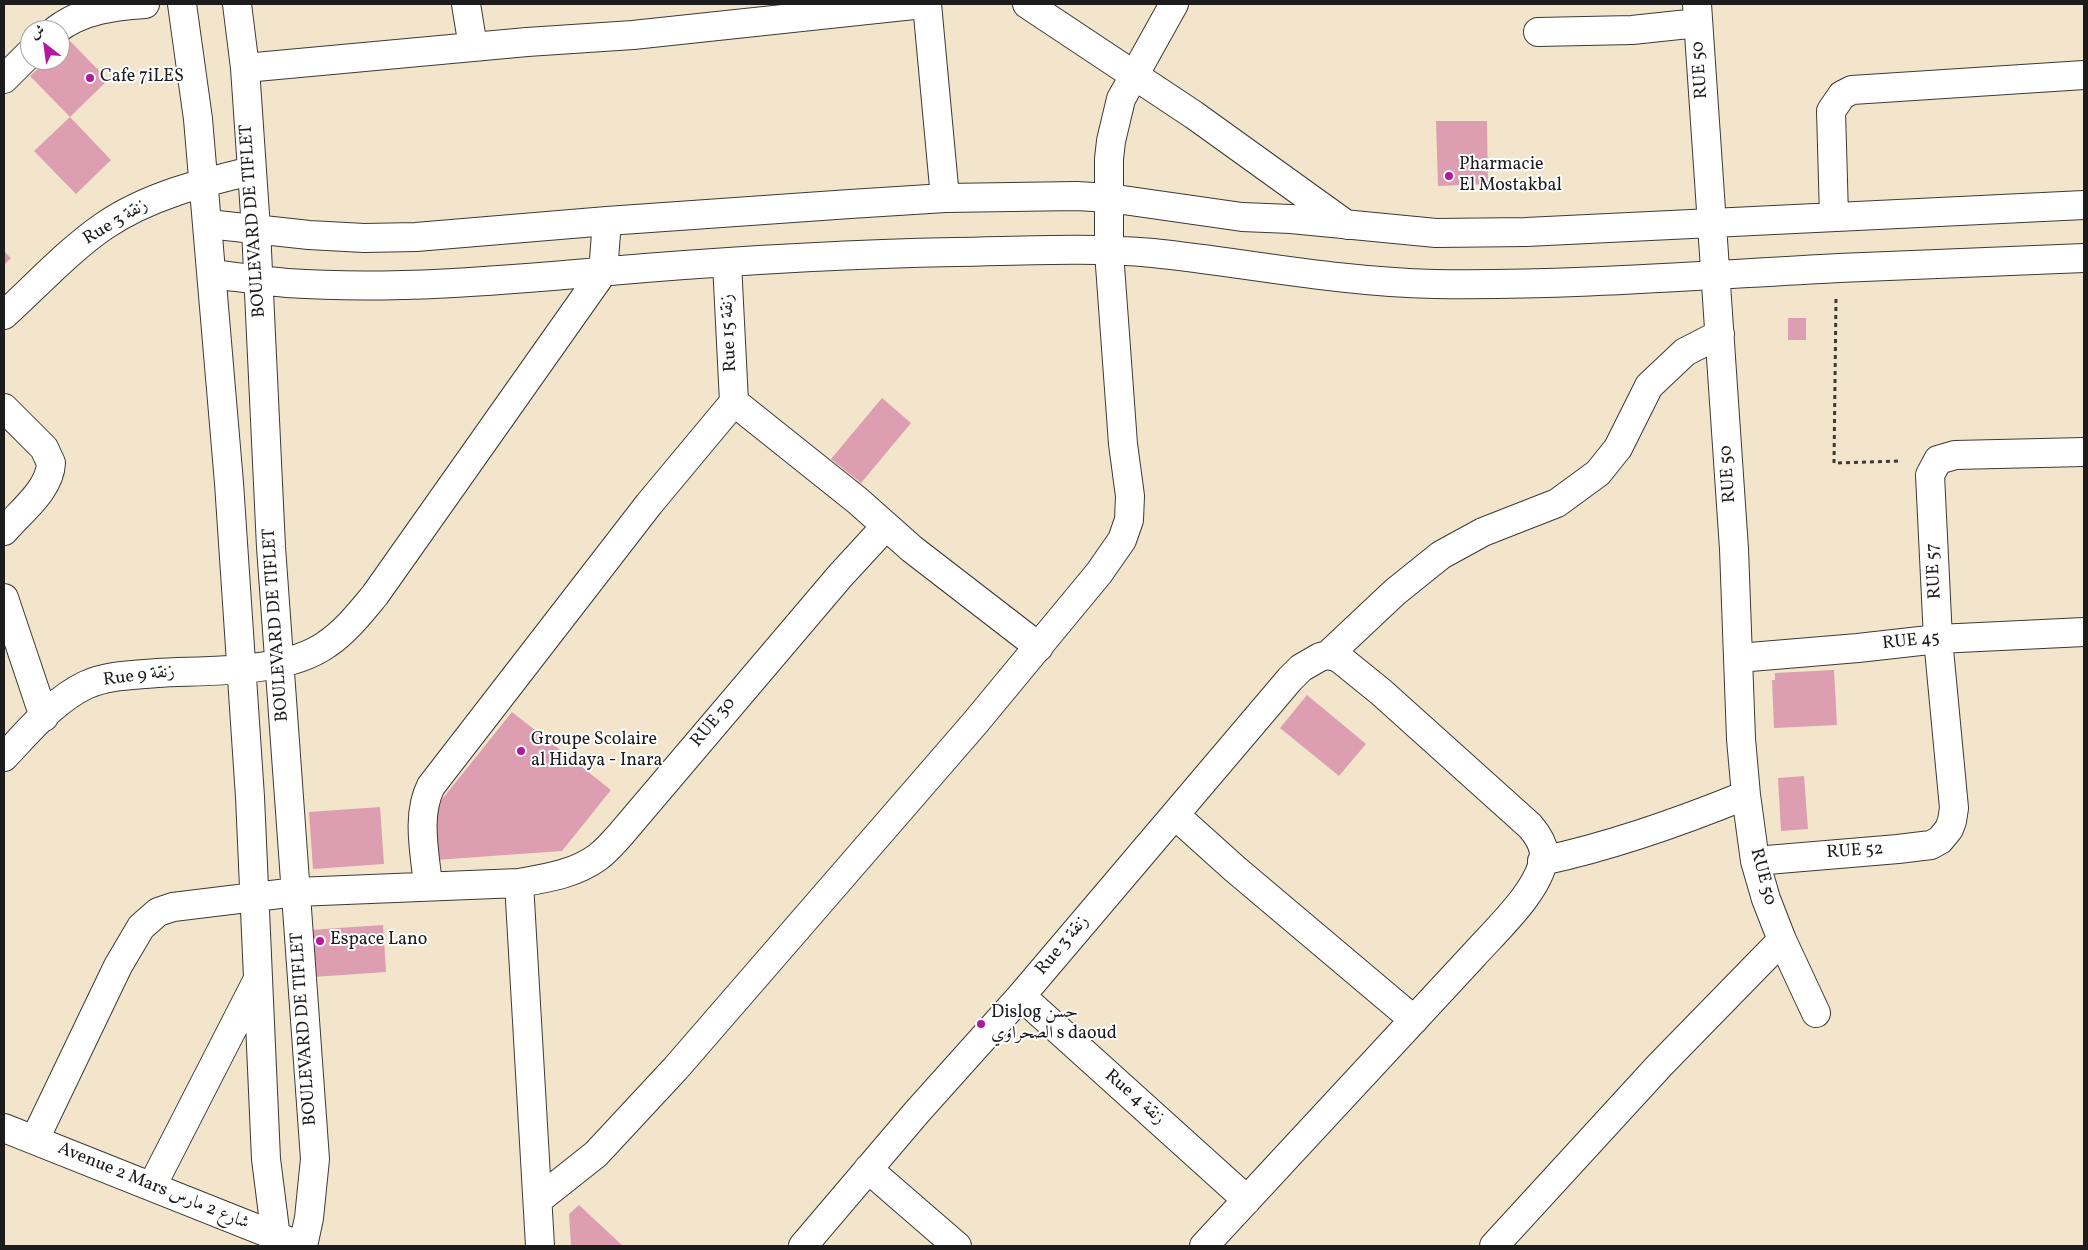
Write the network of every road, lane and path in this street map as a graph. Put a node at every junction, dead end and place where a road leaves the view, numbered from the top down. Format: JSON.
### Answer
{"nodes":[{"id":1,"x":145,"y":4,"type":"edge"},
{"id":2,"x":182,"y":4,"type":"edge"},
{"id":3,"x":237,"y":4,"type":"edge"},
{"id":4,"x":466,"y":4,"type":"edge"},
{"id":5,"x":925,"y":4,"type":"edge"},
{"id":6,"x":1027,"y":4,"type":"edge"},
{"id":7,"x":1174,"y":4,"type":"edge"},
{"id":8,"x":1697,"y":13,"type":"edge"},
{"id":9,"x":70,"y":22,"type":"edge"},
{"id":10,"x":1538,"y":32,"type":"dead end"},
{"id":11,"x":473,"y":47,"type":"junction"},
{"id":12,"x":20,"y":63,"type":"edge"},
{"id":13,"x":245,"y":68,"type":"junction"},
{"id":14,"x":1134,"y":75,"type":"junction"},
{"id":15,"x":2084,"y":75,"type":"edge"},
{"id":16,"x":4,"y":78,"type":"edge"},
{"id":17,"x":251,"y":171,"type":"junction"},
{"id":18,"x":204,"y":182,"type":"junction"},
{"id":19,"x":945,"y":198,"type":"junction"},
{"id":20,"x":1109,"y":198,"type":"junction"},
{"id":21,"x":2084,"y":205,"type":"edge"},
{"id":22,"x":1834,"y":216,"type":"junction"},
{"id":23,"x":607,"y":221,"type":"junction"},
{"id":24,"x":208,"y":224,"type":"junction"},
{"id":25,"x":1712,"y":225,"type":"junction"},
{"id":26,"x":1348,"y":226,"type":"junction"},
{"id":27,"x":256,"y":229,"type":"junction"},
{"id":28,"x":1109,"y":252,"type":"junction"},
{"id":29,"x":2084,"y":258,"type":"edge"},
{"id":30,"x":727,"y":263,"type":"junction"},
{"id":31,"x":1837,"y":268,"type":"junction"},
{"id":32,"x":603,"y":272,"type":"junction"},
{"id":33,"x":212,"y":274,"type":"junction"},
{"id":34,"x":1715,"y":276,"type":"junction"},
{"id":35,"x":258,"y":280,"type":"junction"},
{"id":36,"x":4,"y":315,"type":"edge"},
{"id":37,"x":1720,"y":334,"type":"junction"},
{"id":38,"x":734,"y":402,"type":"junction"},
{"id":39,"x":4,"y":408,"type":"edge"},
{"id":40,"x":2084,"y":452,"type":"edge"},
{"id":41,"x":1938,"y":460,"type":"junction"},
{"id":42,"x":886,"y":526,"type":"junction"},
{"id":43,"x":4,"y":531,"type":"edge"},
{"id":44,"x":4,"y":598,"type":"edge"},
{"id":45,"x":2084,"y":632,"type":"edge"},
{"id":46,"x":1938,"y":638,"type":"junction"},
{"id":47,"x":1039,"y":647,"type":"junction"},
{"id":48,"x":1328,"y":655,"type":"junction"},
{"id":49,"x":1738,"y":658,"type":"junction"},
{"id":50,"x":280,"y":664,"type":"junction"},
{"id":51,"x":242,"y":668,"type":"junction"},
{"id":52,"x":44,"y":717,"type":"junction"},
{"id":53,"x":4,"y":757,"type":"edge"},
{"id":54,"x":1746,"y":795,"type":"junction"},
{"id":55,"x":1174,"y":815,"type":"junction"},
{"id":56,"x":1949,"y":829,"type":"joint"},
{"id":57,"x":1542,"y":861,"type":"junction"},
{"id":58,"x":1755,"y":861,"type":"junction"},
{"id":59,"x":519,"y":882,"type":"junction"},
{"id":60,"x":428,"y":886,"type":"junction"},
{"id":61,"x":296,"y":892,"type":"junction"},
{"id":62,"x":255,"y":896,"type":"junction"},
{"id":63,"x":1782,"y":940,"type":"junction"},
{"id":64,"x":259,"y":978,"type":"junction"},
{"id":65,"x":1021,"y":996,"type":"junction"},
{"id":66,"x":1816,"y":1013,"type":"dead end"},
{"id":67,"x":1414,"y":1020,"type":"junction"},
{"id":68,"x":4,"y":1128,"type":"edge"},
{"id":69,"x":35,"y":1139,"type":"junction"},
{"id":70,"x":868,"y":1169,"type":"junction"},
{"id":71,"x":152,"y":1186,"type":"junction"},
{"id":72,"x":538,"y":1200,"type":"junction"},
{"id":73,"x":1247,"y":1200,"type":"junction"},
{"id":74,"x":276,"y":1241,"type":"edge"},
{"id":75,"x":302,"y":1246,"type":"edge"},
{"id":76,"x":540,"y":1246,"type":"edge"},
{"id":77,"x":803,"y":1246,"type":"edge"},
{"id":78,"x":957,"y":1246,"type":"edge"},
{"id":79,"x":1204,"y":1246,"type":"edge"},
{"id":80,"x":1494,"y":1246,"type":"edge"}],
"edges":[{"from":1,"to":9,"type":"street"},
{"from":2,"to":18,"type":"street"},
{"from":3,"to":13,"type":"street","name":"BOULEVARD DE TIFLET"},
{"from":4,"to":11,"type":"street"},
{"from":5,"to":11,"type":"street"},
{"from":5,"to":19,"type":"street"},
{"from":6,"to":14,"type":"street"},
{"from":7,"to":14,"type":"street"},
{"from":8,"to":10,"type":"street"},
{"from":8,"to":25,"type":"street","name":"RUE 50"},
{"from":11,"to":13,"type":"street"},
{"from":12,"to":16,"type":"street"},
{"from":13,"to":17,"type":"street","name":"BOULEVARD DE TIFLET"},
{"from":14,"to":20,"type":"street"},
{"from":14,"to":26,"type":"street"},
{"from":15,"to":22,"type":"street"},
{"from":17,"to":18,"type":"street","name":"Rue 3 زنقة"},
{"from":17,"to":27,"type":"street","name":"BOULEVARD DE TIFLET"},
{"from":18,"to":24,"type":"street"},
{"from":18,"to":36,"type":"street","name":"Rue 3 زنقة"},
{"from":19,"to":20,"type":"street"},
{"from":19,"to":23,"type":"street"},
{"from":20,"to":26,"type":"street"},
{"from":20,"to":28,"type":"street"},
{"from":21,"to":22,"type":"street"},
{"from":22,"to":25,"type":"street"},
{"from":23,"to":27,"type":"street"},
{"from":23,"to":32,"type":"street"},
{"from":24,"to":27,"type":"street"},
{"from":24,"to":33,"type":"street"},
{"from":25,"to":26,"type":"street"},
{"from":25,"to":34,"type":"street","name":"RUE 50"},
{"from":27,"to":35,"type":"street","name":"BOULEVARD DE TIFLET"},
{"from":28,"to":30,"type":"street"},
{"from":28,"to":34,"type":"street"},
{"from":28,"to":47,"type":"street"},
{"from":29,"to":31,"type":"street"},
{"from":30,"to":32,"type":"street"},
{"from":30,"to":38,"type":"street","name":"Rue 15 زنقة"},
{"from":31,"to":34,"type":"street"},
{"from":31,"to":41,"type":"path"},
{"from":32,"to":35,"type":"street"},
{"from":32,"to":50,"type":"street","name":"Rue 9 زنقة"},
{"from":33,"to":35,"type":"street"},
{"from":33,"to":51,"type":"street"},
{"from":34,"to":37,"type":"street","name":"RUE 50"},
{"from":35,"to":50,"type":"street","name":"BOULEVARD DE TIFLET"},
{"from":37,"to":48,"type":"street","name":"Rue 3 زنقة"},
{"from":37,"to":49,"type":"street","name":"RUE 50"},
{"from":38,"to":42,"type":"street"},
{"from":38,"to":60,"type":"street"},
{"from":39,"to":43,"type":"street"},
{"from":40,"to":41,"type":"street"},
{"from":41,"to":46,"type":"street","name":"RUE 57"},
{"from":42,"to":47,"type":"street"},
{"from":42,"to":59,"type":"street","name":"RUE 30"},
{"from":44,"to":52,"type":"street"},
{"from":45,"to":46,"type":"street","name":"RUE 45"},
{"from":46,"to":49,"type":"street","name":"RUE 45"},
{"from":46,"to":56,"type":"street","name":"RUE 57"},
{"from":47,"to":72,"type":"street"},
{"from":48,"to":55,"type":"street","name":"Rue 3 زنقة"},
{"from":48,"to":57,"type":"street"},
{"from":49,"to":54,"type":"street","name":"RUE 50"},
{"from":50,"to":51,"type":"street","name":"Rue 9 زنقة"},
{"from":50,"to":61,"type":"street","name":"BOULEVARD DE TIFLET"},
{"from":51,"to":52,"type":"street","name":"Rue 9 زنقة"},
{"from":51,"to":62,"type":"street"},
{"from":52,"to":53,"type":"street","name":"Rue 9 زنقة"},
{"from":54,"to":57,"type":"street"},
{"from":54,"to":58,"type":"street","name":"RUE 50"},
{"from":55,"to":65,"type":"street","name":"Rue 3 زنقة"},
{"from":55,"to":67,"type":"street"},
{"from":56,"to":58,"type":"street","name":"RUE 52"},
{"from":57,"to":67,"type":"street"},
{"from":58,"to":63,"type":"street","name":"RUE 50"},
{"from":59,"to":60,"type":"street","name":"RUE 30"},
{"from":59,"to":72,"type":"street"},
{"from":60,"to":61,"type":"street","name":"RUE 30"},
{"from":61,"to":62,"type":"street","name":"RUE 30"},
{"from":61,"to":75,"type":"street","name":"BOULEVARD DE TIFLET"},
{"from":62,"to":64,"type":"street"},
{"from":62,"to":69,"type":"street","name":"RUE 30"},
{"from":63,"to":66,"type":"street","name":"RUE 50"},
{"from":63,"to":80,"type":"street"},
{"from":64,"to":71,"type":"street"},
{"from":64,"to":74,"type":"street"},
{"from":65,"to":70,"type":"street","name":"Rue 3 زنقة"},
{"from":65,"to":73,"type":"street","name":"Rue 4 زنقة"},
{"from":67,"to":73,"type":"street"},
{"from":68,"to":69,"type":"street","name":"Avenue 2 Mars شارع 2 مارس"},
{"from":69,"to":71,"type":"street","name":"Avenue 2 Mars شارع 2 مارس"},
{"from":70,"to":77,"type":"street","name":"Rue 3 زنقة"},
{"from":70,"to":78,"type":"street"},
{"from":71,"to":74,"type":"street","name":"Avenue 2 Mars شارع 2 مارس"},
{"from":72,"to":76,"type":"street"},
{"from":73,"to":79,"type":"street"},
{"from":74,"to":75,"type":"street","name":"Avenue 2 Mars شارع 2 مارس"}]}
